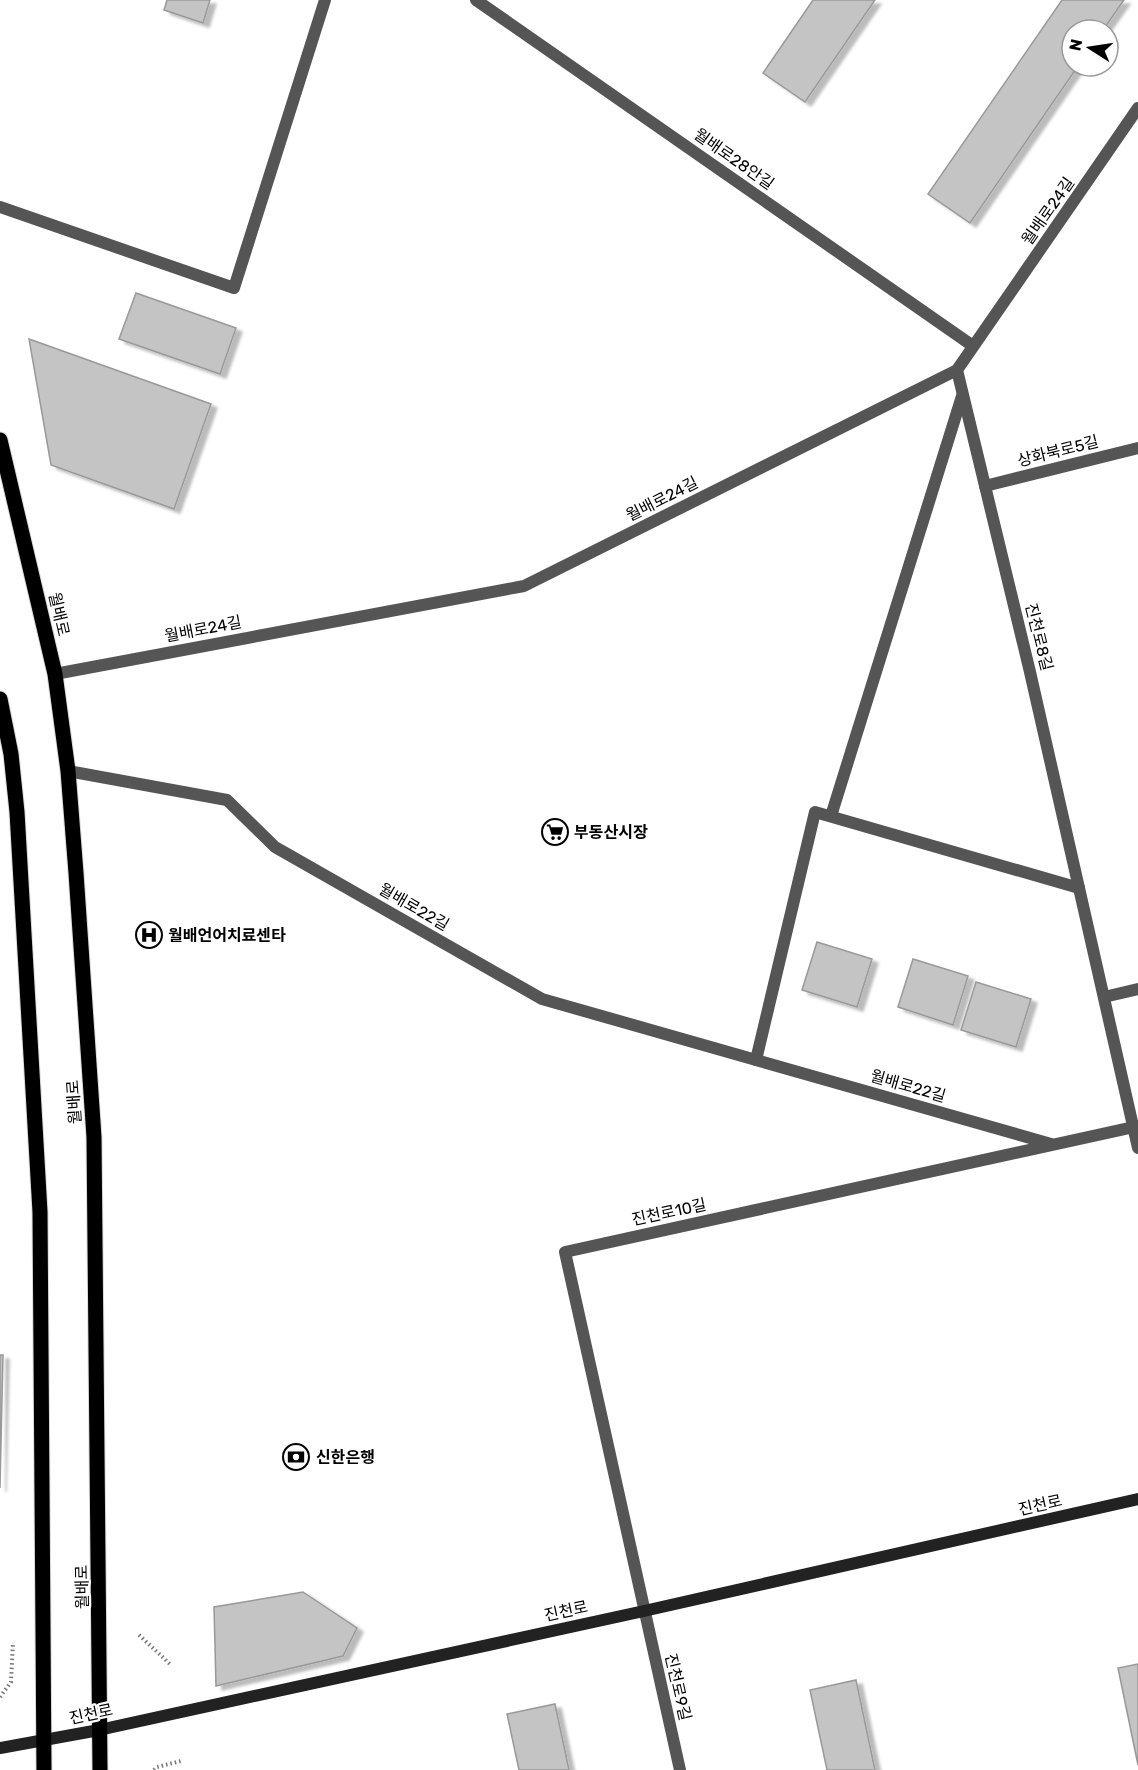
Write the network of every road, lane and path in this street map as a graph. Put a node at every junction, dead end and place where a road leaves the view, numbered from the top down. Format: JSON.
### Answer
{"nodes":[{"id":1,"x":325,"y":0,"type":"edge"},
{"id":2,"x":476,"y":0,"type":"edge"},
{"id":3,"x":1138,"y":108,"type":"edge"},
{"id":4,"x":0,"y":207,"type":"edge"},
{"id":5,"x":973,"y":346,"type":"junction"},
{"id":6,"x":957,"y":370,"type":"junction"},
{"id":7,"x":963,"y":394,"type":"junction"},
{"id":8,"x":0,"y":440,"type":"edge"},
{"id":9,"x":1138,"y":448,"type":"edge"},
{"id":10,"x":985,"y":486,"type":"junction"},
{"id":11,"x":55,"y":674,"type":"junction"},
{"id":12,"x":0,"y":699,"type":"edge"},
{"id":13,"x":2,"y":722,"type":"edge"},
{"id":14,"x":68,"y":771,"type":"junction"},
{"id":15,"x":831,"y":816,"type":"junction"},
{"id":16,"x":1079,"y":888,"type":"junction"},
{"id":17,"x":1138,"y":989,"type":"edge"},
{"id":18,"x":1104,"y":997,"type":"junction"},
{"id":19,"x":756,"y":1060,"type":"junction"},
{"id":20,"x":1136,"y":1126,"type":"edge"},
{"id":21,"x":1052,"y":1144,"type":"junction"},
{"id":22,"x":1138,"y":1148,"type":"edge"},
{"id":23,"x":1138,"y":1499,"type":"edge"},
{"id":24,"x":644,"y":1611,"type":"junction"},
{"id":25,"x":139,"y":1635,"type":"dead end"},
{"id":26,"x":12,"y":1642,"type":"dead end"},
{"id":27,"x":171,"y":1665,"type":"dead end"},
{"id":28,"x":0,"y":1697,"type":"edge"},
{"id":29,"x":99,"y":1730,"type":"junction"},
{"id":30,"x":44,"y":1741,"type":"junction"},
{"id":31,"x":0,"y":1748,"type":"edge"},
{"id":32,"x":181,"y":1761,"type":"dead end"},
{"id":33,"x":44,"y":1770,"type":"edge"},
{"id":34,"x":100,"y":1770,"type":"edge"},
{"id":35,"x":154,"y":1770,"type":"edge"},
{"id":36,"x":680,"y":1770,"type":"edge"}],
"edges":[{"from":1,"to":4,"type":"street"},
{"from":2,"to":5,"type":"street","name":"월배로28안길"},
{"from":3,"to":5,"type":"street","name":"월배로24길"},
{"from":5,"to":6,"type":"street","name":"월배로24길"},
{"from":6,"to":7,"type":"street","name":"진천로8길"},
{"from":6,"to":11,"type":"street","name":"월배로24길"},
{"from":7,"to":10,"type":"street","name":"진천로8길"},
{"from":7,"to":15,"type":"street"},
{"from":8,"to":11,"type":"main road","name":"월배로"},
{"from":9,"to":10,"type":"street","name":"상화북로5길"},
{"from":10,"to":16,"type":"street","name":"진천로8길"},
{"from":11,"to":14,"type":"main road","name":"월배로"},
{"from":12,"to":13,"type":"main road"},
{"from":13,"to":30,"type":"main road"},
{"from":14,"to":19,"type":"street","name":"월배로22길"},
{"from":14,"to":29,"type":"main road","name":"월배로"},
{"from":15,"to":16,"type":"street"},
{"from":15,"to":19,"type":"street"},
{"from":16,"to":18,"type":"street","name":"진천로8길"},
{"from":17,"to":18,"type":"street"},
{"from":18,"to":20,"type":"street","name":"진천로8길"},
{"from":19,"to":21,"type":"street","name":"월배로22길"},
{"from":20,"to":21,"type":"street","name":"진천로10길"},
{"from":20,"to":22,"type":"street","name":"진천로8길"},
{"from":21,"to":24,"type":"street","name":"진천로10길"},
{"from":23,"to":24,"type":"main road","name":"진천로"},
{"from":24,"to":29,"type":"main road","name":"진천로"},
{"from":24,"to":36,"type":"street","name":"진천로9길"},
{"from":25,"to":27,"type":"path"},
{"from":26,"to":28,"type":"path"},
{"from":29,"to":30,"type":"main road","name":"진천로"},
{"from":29,"to":34,"type":"main road","name":"월배로"},
{"from":30,"to":31,"type":"main road","name":"진천로"},
{"from":30,"to":33,"type":"main road"},
{"from":32,"to":35,"type":"path"}]}
